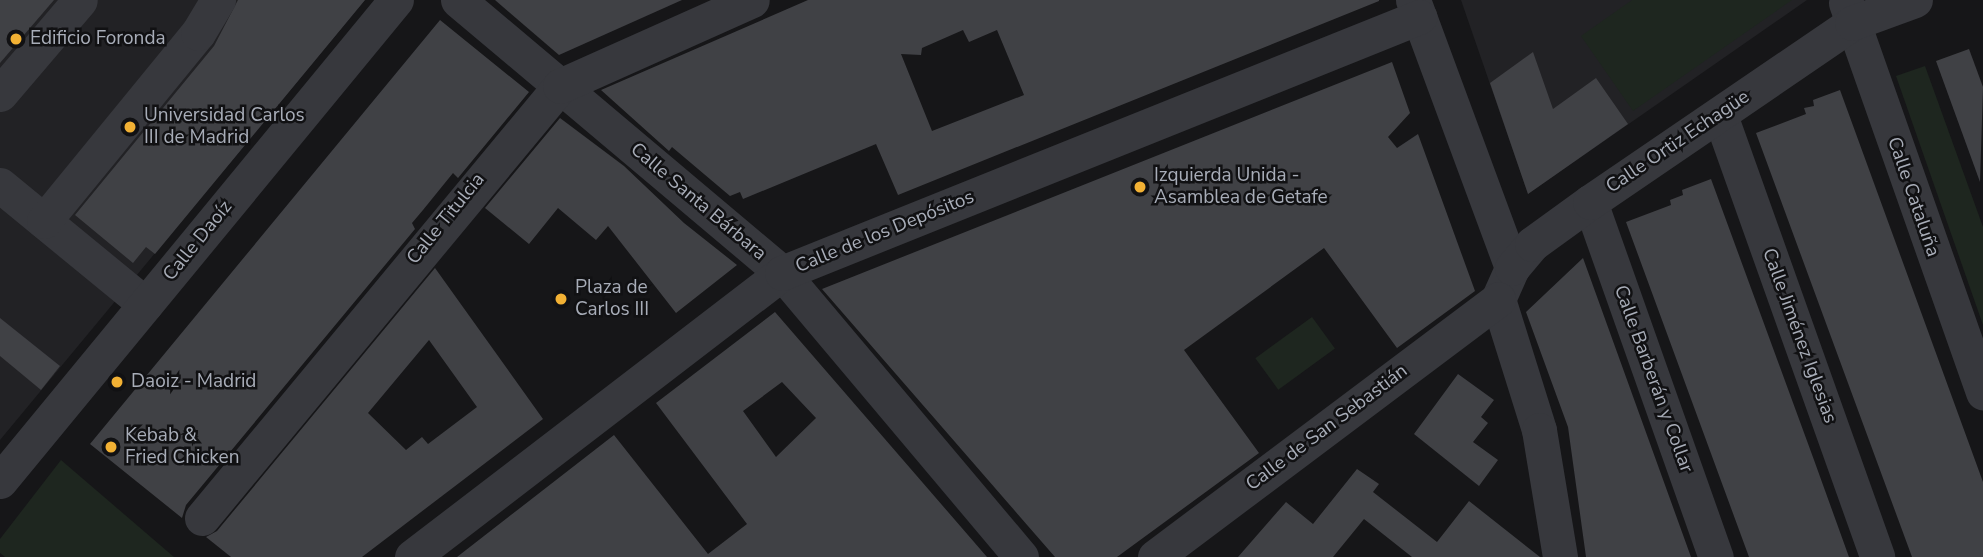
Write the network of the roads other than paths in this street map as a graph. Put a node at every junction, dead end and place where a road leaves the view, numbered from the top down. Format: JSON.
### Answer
{"nodes":[{"id":1,"x":80,"y":0,"type":"edge"},
{"id":2,"x":218,"y":0,"type":"edge"},
{"id":3,"x":396,"y":0,"type":"edge"},
{"id":4,"x":458,"y":0,"type":"edge"},
{"id":5,"x":752,"y":0,"type":"edge"},
{"id":6,"x":1915,"y":0,"type":"edge"},
{"id":7,"x":1416,"y":8,"type":"edge"},
{"id":8,"x":1848,"y":11,"type":"edge"},
{"id":9,"x":560,"y":86,"type":"junction"},
{"id":10,"x":0,"y":94,"type":"edge"},
{"id":11,"x":1720,"y":115,"type":"junction"},
{"id":12,"x":0,"y":185,"type":"edge"},
{"id":13,"x":1590,"y":202,"type":"junction"},
{"id":14,"x":44,"y":221,"type":"junction"},
{"id":15,"x":782,"y":273,"type":"junction"},
{"id":16,"x":1505,"y":283,"type":"junction"},
{"id":17,"x":145,"y":304,"type":"junction"},
{"id":18,"x":1983,"y":393,"type":"edge"},
{"id":19,"x":0,"y":481,"type":"edge"},
{"id":20,"x":202,"y":518,"type":"dead end"},
{"id":21,"x":1169,"y":553,"type":"edge"},
{"id":22,"x":412,"y":557,"type":"edge"},
{"id":23,"x":1021,"y":557,"type":"edge"},
{"id":24,"x":1560,"y":557,"type":"edge"},
{"id":25,"x":1716,"y":557,"type":"edge"},
{"id":26,"x":1877,"y":557,"type":"edge"}],
"edges":[{"from":1,"to":10,"type":"street"},
{"from":2,"to":14,"type":"street"},
{"from":3,"to":17,"type":"street","name":"Calle Daoíz"},
{"from":4,"to":9,"type":"street","name":"Calle Santa Bárbara"},
{"from":5,"to":9,"type":"street","name":"Calle Titulcia"},
{"from":6,"to":8,"type":"street","name":"Calle Ortiz Echagüe"},
{"from":7,"to":15,"type":"street","name":"Calle de los Depósitos"},
{"from":7,"to":16,"type":"street"},
{"from":8,"to":11,"type":"street","name":"Calle Ortiz Echagüe"},
{"from":8,"to":18,"type":"street","name":"Calle Cataluña"},
{"from":9,"to":15,"type":"street","name":"Calle Santa Bárbara"},
{"from":9,"to":20,"type":"street","name":"Calle Titulcia"},
{"from":11,"to":13,"type":"street","name":"Calle Ortiz Echagüe"},
{"from":11,"to":26,"type":"street","name":"Calle Jiménez Iglesias"},
{"from":12,"to":14,"type":"street"},
{"from":13,"to":16,"type":"street","name":"Calle Ortiz Echagüe"},
{"from":13,"to":25,"type":"street","name":"Calle Barberán y Collar"},
{"from":14,"to":17,"type":"street"},
{"from":15,"to":22,"type":"street","name":"Calle de los Depósitos"},
{"from":15,"to":23,"type":"street","name":"Calle Santa Bárbara"},
{"from":16,"to":21,"type":"street","name":"Calle de San Sebastián"},
{"from":16,"to":24,"type":"street"},
{"from":17,"to":19,"type":"street","name":"Calle Daoíz"}]}
